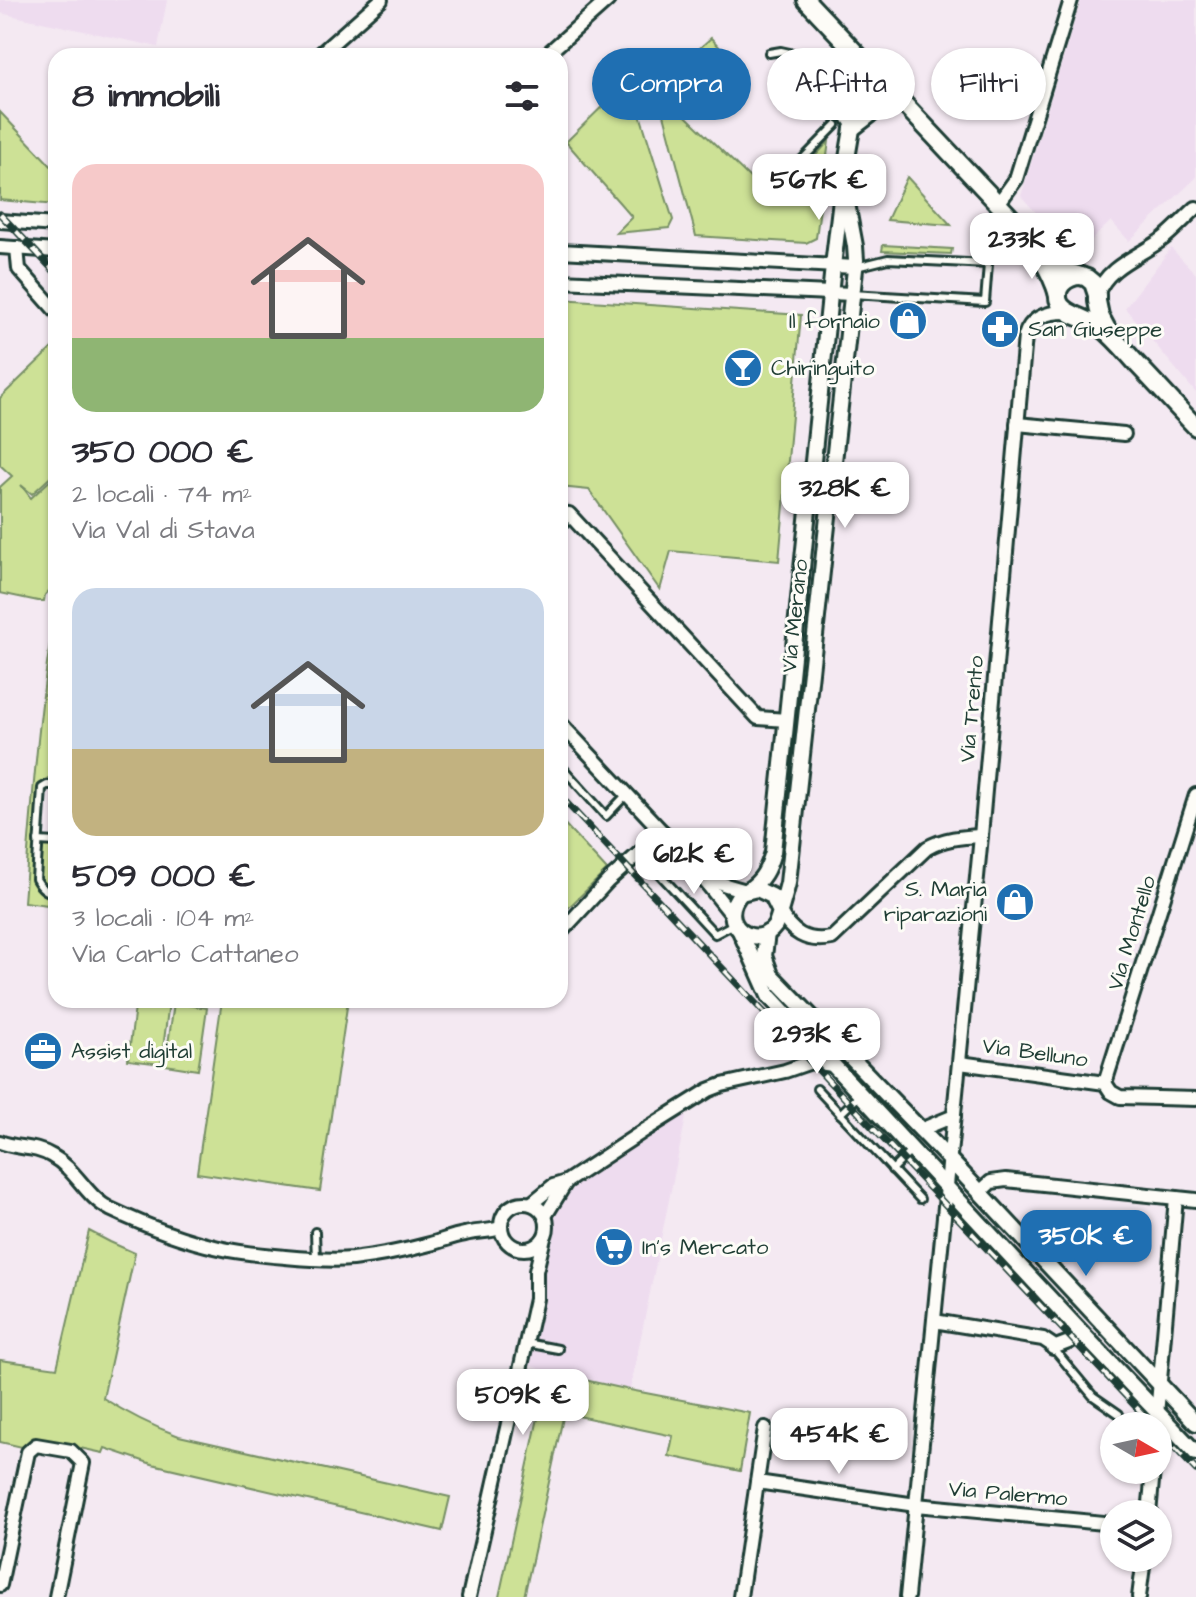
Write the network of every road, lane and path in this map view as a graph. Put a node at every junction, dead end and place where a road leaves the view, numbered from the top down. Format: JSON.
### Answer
{"nodes":[{"id":1,"x":381,"y":0,"type":"edge"},
{"id":2,"x":608,"y":0,"type":"edge"},
{"id":3,"x":806,"y":0,"type":"edge"},
{"id":4,"x":1071,"y":0,"type":"edge"},
{"id":5,"x":327,"y":48,"type":"edge"},
{"id":6,"x":554,"y":48,"type":"edge"},
{"id":7,"x":850,"y":48,"type":"edge"},
{"id":8,"x":915,"y":117,"type":"edge"},
{"id":9,"x":846,"y":120,"type":"edge"},
{"id":10,"x":856,"y":120,"type":"edge"},
{"id":11,"x":864,"y":120,"type":"edge"},
{"id":12,"x":836,"y":125,"type":"dead end"},
{"id":13,"x":852,"y":129,"type":"junction"},
{"id":14,"x":790,"y":172,"type":"dead end"},
{"id":15,"x":843,"y":182,"type":"junction"},
{"id":16,"x":998,"y":204,"type":"junction"},
{"id":17,"x":1196,"y":208,"type":"edge"},
{"id":18,"x":0,"y":221,"type":"edge"},
{"id":19,"x":48,"y":224,"type":"edge"},
{"id":20,"x":0,"y":247,"type":"edge"},
{"id":21,"x":17,"y":248,"type":"junction"},
{"id":22,"x":48,"y":250,"type":"edge"},
{"id":23,"x":568,"y":252,"type":"edge"},
{"id":24,"x":1040,"y":254,"type":"junction"},
{"id":25,"x":833,"y":266,"type":"junction"},
{"id":26,"x":855,"y":267,"type":"junction"},
{"id":27,"x":1116,"y":269,"type":"junction"},
{"id":28,"x":1081,"y":276,"type":"junction"},
{"id":29,"x":568,"y":281,"type":"edge"},
{"id":30,"x":830,"y":293,"type":"junction"},
{"id":31,"x":852,"y":294,"type":"junction"},
{"id":32,"x":1058,"y":295,"type":"junction"},
{"id":33,"x":1097,"y":298,"type":"junction"},
{"id":34,"x":48,"y":302,"type":"edge"},
{"id":35,"x":1072,"y":314,"type":"junction"},
{"id":36,"x":1045,"y":315,"type":"junction"},
{"id":37,"x":1111,"y":335,"type":"junction"},
{"id":38,"x":1017,"y":424,"type":"junction"},
{"id":39,"x":1196,"y":427,"type":"edge"},
{"id":40,"x":1124,"y":434,"type":"dead end"},
{"id":41,"x":568,"y":514,"type":"edge"},
{"id":42,"x":787,"y":720,"type":"junction"},
{"id":43,"x":568,"y":731,"type":"edge"},
{"id":44,"x":568,"y":774,"type":"edge"},
{"id":45,"x":48,"y":785,"type":"edge"},
{"id":46,"x":627,"y":794,"type":"junction"},
{"id":47,"x":1196,"y":795,"type":"edge"},
{"id":48,"x":663,"y":832,"type":"junction"},
{"id":49,"x":981,"y":836,"type":"junction"},
{"id":50,"x":38,"y":841,"type":"junction"},
{"id":51,"x":48,"y":842,"type":"edge"},
{"id":52,"x":640,"y":853,"type":"junction"},
{"id":53,"x":685,"y":856,"type":"junction"},
{"id":54,"x":747,"y":891,"type":"junction"},
{"id":55,"x":48,"y":893,"type":"edge"},
{"id":56,"x":779,"y":910,"type":"junction"},
{"id":57,"x":735,"y":923,"type":"junction"},
{"id":58,"x":568,"y":924,"type":"edge"},
{"id":59,"x":767,"y":933,"type":"junction"},
{"id":60,"x":960,"y":1063,"type":"junction"},
{"id":61,"x":833,"y":1065,"type":"junction"},
{"id":62,"x":1105,"y":1083,"type":"junction"},
{"id":63,"x":817,"y":1089,"type":"dead end"},
{"id":64,"x":860,"y":1095,"type":"junction"},
{"id":65,"x":1196,"y":1099,"type":"edge"},
{"id":66,"x":840,"y":1114,"type":"junction"},
{"id":67,"x":954,"y":1116,"type":"junction"},
{"id":68,"x":920,"y":1130,"type":"junction"},
{"id":69,"x":2,"y":1145,"type":"edge"},
{"id":70,"x":912,"y":1150,"type":"junction"},
{"id":71,"x":949,"y":1159,"type":"junction"},
{"id":72,"x":892,"y":1170,"type":"junction"},
{"id":73,"x":566,"y":1182,"type":"junction"},
{"id":74,"x":946,"y":1187,"type":"junction"},
{"id":75,"x":980,"y":1192,"type":"junction"},
{"id":76,"x":1176,"y":1198,"type":"junction"},
{"id":77,"x":920,"y":1199,"type":"dead end"},
{"id":78,"x":1196,"y":1200,"type":"edge"},
{"id":79,"x":532,"y":1203,"type":"junction"},
{"id":80,"x":545,"y":1216,"type":"junction"},
{"id":81,"x":500,"y":1228,"type":"junction"},
{"id":82,"x":315,"y":1232,"type":"dead end"},
{"id":83,"x":544,"y":1238,"type":"junction"},
{"id":84,"x":514,"y":1247,"type":"junction"},
{"id":85,"x":316,"y":1259,"type":"junction"},
{"id":86,"x":536,"y":1271,"type":"junction"},
{"id":87,"x":934,"y":1321,"type":"junction"},
{"id":88,"x":1082,"y":1333,"type":"junction"},
{"id":89,"x":526,"y":1343,"type":"junction"},
{"id":90,"x":1053,"y":1348,"type":"junction"},
{"id":91,"x":558,"y":1349,"type":"dead end"},
{"id":92,"x":1158,"y":1383,"type":"junction"},
{"id":93,"x":1116,"y":1412,"type":"edge"},
{"id":94,"x":1150,"y":1412,"type":"edge"},
{"id":95,"x":1156,"y":1412,"type":"edge"},
{"id":96,"x":1196,"y":1423,"type":"edge"},
{"id":97,"x":765,"y":1428,"type":"dead end"},
{"id":98,"x":1172,"y":1433,"type":"edge"},
{"id":99,"x":1196,"y":1453,"type":"edge"},
{"id":100,"x":757,"y":1482,"type":"junction"},
{"id":101,"x":916,"y":1505,"type":"junction"},
{"id":102,"x":1100,"y":1523,"type":"edge"},
{"id":103,"x":1142,"y":1572,"type":"edge"},
{"id":104,"x":0,"y":1585,"type":"edge"},
{"id":105,"x":56,"y":1597,"type":"edge"},
{"id":106,"x":469,"y":1597,"type":"edge"},
{"id":107,"x":740,"y":1597,"type":"edge"},
{"id":108,"x":907,"y":1597,"type":"edge"},
{"id":109,"x":1139,"y":1597,"type":"edge"}],
"edges":[{"from":1,"to":5,"type":"street"},
{"from":2,"to":6,"type":"street"},
{"from":3,"to":7,"type":"main road"},
{"from":4,"to":16,"type":"street"},
{"from":8,"to":16,"type":"main road"},
{"from":9,"to":13,"type":"lane"},
{"from":10,"to":13,"type":"street","name":"Via Merano"},
{"from":11,"to":13,"type":"street"},
{"from":12,"to":14,"type":"lane"},
{"from":13,"to":15,"type":"street","name":"Via Merano"},
{"from":15,"to":25,"type":"street","name":"Via Merano"},
{"from":15,"to":26,"type":"street","name":"Via Merano"},
{"from":16,"to":24,"type":"main road"},
{"from":17,"to":27,"type":"street"},
{"from":18,"to":19,"type":"street"},
{"from":20,"to":21,"type":"street"},
{"from":21,"to":22,"type":"street"},
{"from":21,"to":34,"type":"street"},
{"from":23,"to":25,"type":"street"},
{"from":24,"to":28,"type":"main road"},
{"from":24,"to":32,"type":"main road"},
{"from":25,"to":26,"type":"street"},
{"from":25,"to":30,"type":"street","name":"Via Merano"},
{"from":26,"to":31,"type":"street","name":"Via Merano"},
{"from":26,"to":31,"type":"lane"},
{"from":27,"to":28,"type":"street"},
{"from":27,"to":33,"type":"street"},
{"from":28,"to":32,"type":"main road"},
{"from":28,"to":33,"type":"main road"},
{"from":29,"to":30,"type":"street"},
{"from":30,"to":31,"type":"street"},
{"from":30,"to":42,"type":"street","name":"Via Merano"},
{"from":31,"to":56,"type":"street","name":"Via Merano"},
{"from":32,"to":35,"type":"main road"},
{"from":32,"to":36,"type":"street","name":"Via Trento"},
{"from":33,"to":35,"type":"main road"},
{"from":33,"to":37,"type":"main road"},
{"from":35,"to":36,"type":"street"},
{"from":35,"to":37,"type":"main road"},
{"from":36,"to":38,"type":"street","name":"Via Trento"},
{"from":37,"to":39,"type":"main road"},
{"from":38,"to":40,"type":"street"},
{"from":38,"to":49,"type":"street","name":"Via Trento"},
{"from":41,"to":42,"type":"street"},
{"from":42,"to":54,"type":"street","name":"Via Merano"},
{"from":43,"to":46,"type":"street"},
{"from":44,"to":46,"type":"lane"},
{"from":45,"to":50,"type":"lane"},
{"from":46,"to":48,"type":"street"},
{"from":47,"to":62,"type":"street","name":"Via Montello"},
{"from":48,"to":52,"type":"street"},
{"from":48,"to":53,"type":"street"},
{"from":49,"to":56,"type":"street"},
{"from":49,"to":60,"type":"street","name":"Via Trento"},
{"from":50,"to":51,"type":"lane"},
{"from":50,"to":55,"type":"lane"},
{"from":52,"to":57,"type":"lane"},
{"from":52,"to":58,"type":"street"},
{"from":53,"to":54,"type":"street"},
{"from":53,"to":57,"type":"street"},
{"from":54,"to":56,"type":"street"},
{"from":54,"to":57,"type":"street"},
{"from":56,"to":59,"type":"street"},
{"from":57,"to":59,"type":"street"},
{"from":57,"to":61,"type":"street"},
{"from":59,"to":68,"type":"street"},
{"from":60,"to":62,"type":"street","name":"Via Belluno"},
{"from":60,"to":67,"type":"street","name":"Via Trento"},
{"from":61,"to":64,"type":"street"},
{"from":61,"to":73,"type":"street"},
{"from":62,"to":65,"type":"street","name":"Via Belluno"},
{"from":63,"to":66,"type":"lane"},
{"from":64,"to":66,"type":"lane"},
{"from":64,"to":70,"type":"street"},
{"from":66,"to":72,"type":"lane"},
{"from":67,"to":68,"type":"street"},
{"from":67,"to":71,"type":"street","name":"Via Trento"},
{"from":68,"to":71,"type":"street"},
{"from":69,"to":85,"type":"street"},
{"from":70,"to":72,"type":"lane"},
{"from":70,"to":74,"type":"street"},
{"from":71,"to":74,"type":"street","name":"Via Trento"},
{"from":71,"to":75,"type":"street"},
{"from":72,"to":77,"type":"lane"},
{"from":73,"to":79,"type":"street"},
{"from":73,"to":80,"type":"street"},
{"from":74,"to":87,"type":"street","name":"Via Trento"},
{"from":74,"to":88,"type":"street"},
{"from":75,"to":76,"type":"street"},
{"from":75,"to":92,"type":"street"},
{"from":76,"to":78,"type":"street"},
{"from":76,"to":92,"type":"street"},
{"from":79,"to":80,"type":"street"},
{"from":79,"to":81,"type":"street"},
{"from":80,"to":83,"type":"street"},
{"from":81,"to":84,"type":"street"},
{"from":81,"to":85,"type":"street"},
{"from":82,"to":85,"type":"lane"},
{"from":83,"to":84,"type":"street"},
{"from":83,"to":86,"type":"street"},
{"from":84,"to":86,"type":"street"},
{"from":86,"to":89,"type":"street"},
{"from":87,"to":90,"type":"street"},
{"from":87,"to":101,"type":"street","name":"Via Trento"},
{"from":88,"to":90,"type":"street"},
{"from":88,"to":94,"type":"street"},
{"from":89,"to":91,"type":"lane"},
{"from":89,"to":106,"type":"street"},
{"from":90,"to":93,"type":"lane"},
{"from":92,"to":95,"type":"street"},
{"from":92,"to":96,"type":"street"},
{"from":97,"to":100,"type":"street"},
{"from":98,"to":99,"type":"street"},
{"from":100,"to":101,"type":"street","name":"Via Palermo"},
{"from":100,"to":107,"type":"street"},
{"from":101,"to":102,"type":"street","name":"Via Palermo"},
{"from":101,"to":108,"type":"street","name":"Via Trento"},
{"from":103,"to":109,"type":"street"},
{"from":104,"to":105,"type":"street"}]}
